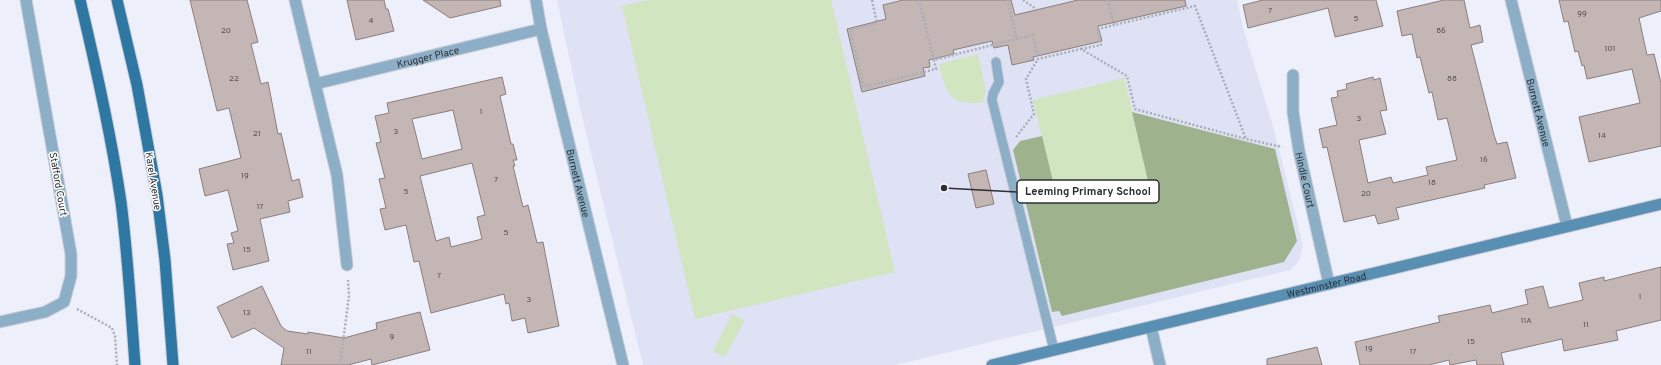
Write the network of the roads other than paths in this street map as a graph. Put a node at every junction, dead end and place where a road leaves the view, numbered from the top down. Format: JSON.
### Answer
{"nodes":[{"id":1,"x":26,"y":0,"type":"edge"},
{"id":2,"x":80,"y":0,"type":"edge"},
{"id":3,"x":117,"y":0,"type":"edge"},
{"id":4,"x":295,"y":0,"type":"edge"},
{"id":5,"x":536,"y":0,"type":"edge"},
{"id":6,"x":1512,"y":0,"type":"edge"},
{"id":7,"x":541,"y":29,"type":"junction"},
{"id":8,"x":996,"y":62,"type":"road end"},
{"id":9,"x":1293,"y":75,"type":"dead end"},
{"id":10,"x":315,"y":84,"type":"junction"},
{"id":11,"x":1661,"y":204,"type":"edge"},
{"id":12,"x":1567,"y":226,"type":"junction"},
{"id":13,"x":347,"y":265,"type":"road end"},
{"id":14,"x":1329,"y":284,"type":"junction"},
{"id":15,"x":0,"y":322,"type":"edge"},
{"id":16,"x":1151,"y":327,"type":"junction"},
{"id":17,"x":1054,"y":350,"type":"junction"},
{"id":18,"x":135,"y":365,"type":"edge"},
{"id":19,"x":173,"y":365,"type":"edge"},
{"id":20,"x":623,"y":365,"type":"edge"},
{"id":21,"x":992,"y":365,"type":"edge"},
{"id":22,"x":1160,"y":365,"type":"edge"}],
"edges":[{"from":1,"to":15,"type":"street","name":"Stafford Court"},
{"from":2,"to":18,"type":"main road"},
{"from":3,"to":19,"type":"main road","name":"Karel Avenue"},
{"from":4,"to":10,"type":"street"},
{"from":5,"to":7,"type":"street","name":"Burnett Avenue"},
{"from":6,"to":12,"type":"street","name":"Burnett Avenue"},
{"from":7,"to":10,"type":"street","name":"Krugger Place"},
{"from":7,"to":20,"type":"street","name":"Burnett Avenue"},
{"from":8,"to":17,"type":"lane"},
{"from":9,"to":14,"type":"street","name":"Hindle Court"},
{"from":10,"to":13,"type":"street"},
{"from":11,"to":12,"type":"main road","name":"Westminster Road"},
{"from":12,"to":14,"type":"main road","name":"Westminster Road"},
{"from":14,"to":16,"type":"main road","name":"Westminster Road"},
{"from":16,"to":17,"type":"main road","name":"Westminster Road"},
{"from":16,"to":22,"type":"street"},
{"from":17,"to":21,"type":"main road","name":"Westminster Road"}]}
